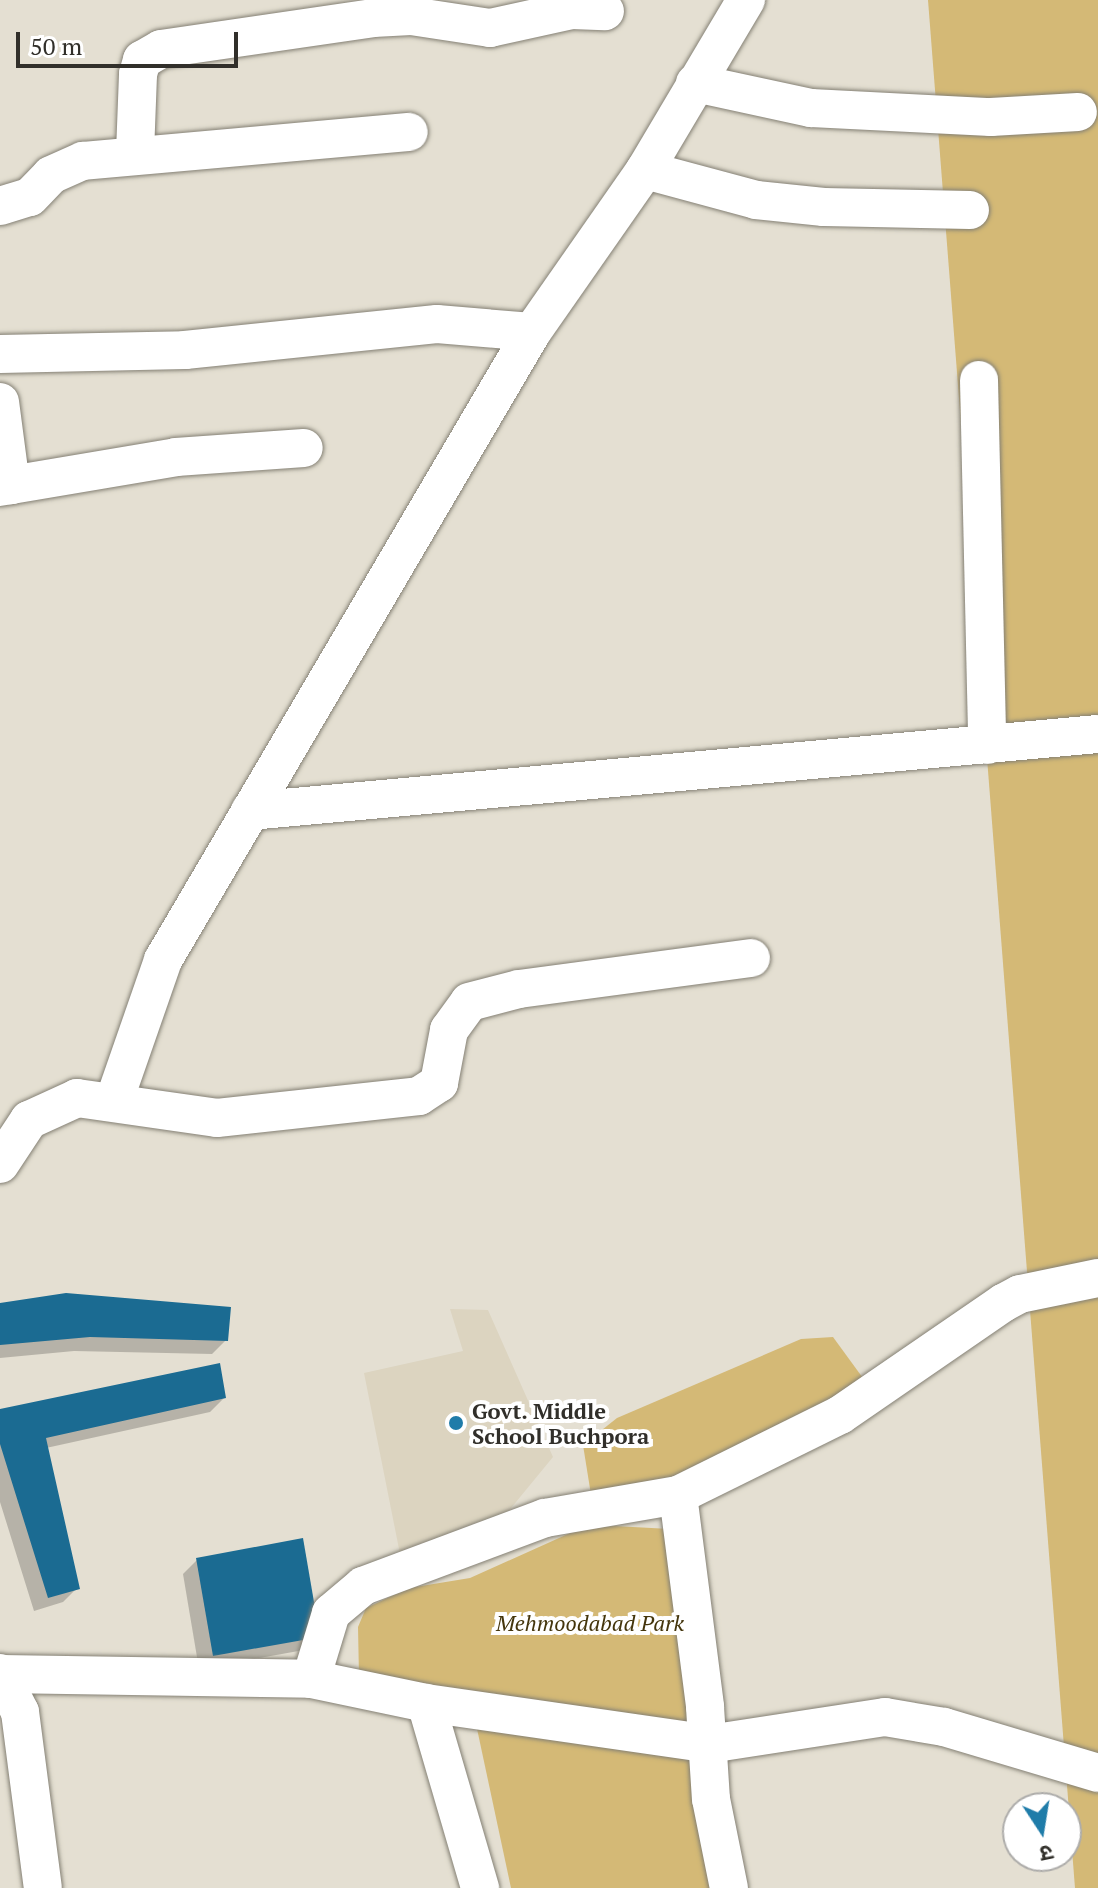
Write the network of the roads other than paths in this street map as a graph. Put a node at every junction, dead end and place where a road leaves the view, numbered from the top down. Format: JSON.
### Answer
{"nodes":[{"id":1,"x":746,"y":0,"type":"edge"},
{"id":2,"x":605,"y":11,"type":"dead end"},
{"id":3,"x":695,"y":83,"type":"junction"},
{"id":4,"x":1078,"y":112,"type":"dead end"},
{"id":5,"x":409,"y":132,"type":"dead end"},
{"id":6,"x":135,"y":153,"type":"junction"},
{"id":7,"x":645,"y":170,"type":"junction"},
{"id":8,"x":0,"y":206,"type":"edge"},
{"id":9,"x":970,"y":210,"type":"dead end"},
{"id":10,"x":532,"y":332,"type":"junction"},
{"id":11,"x":0,"y":354,"type":"edge"},
{"id":12,"x":979,"y":380,"type":"dead end"},
{"id":13,"x":0,"y":402,"type":"edge"},
{"id":14,"x":304,"y":448,"type":"dead end"},
{"id":15,"x":6,"y":486,"type":"edge"},
{"id":16,"x":1098,"y":734,"type":"edge"},
{"id":17,"x":987,"y":745,"type":"junction"},
{"id":18,"x":250,"y":811,"type":"junction"},
{"id":19,"x":751,"y":958,"type":"dead end"},
{"id":20,"x":114,"y":1101,"type":"junction"},
{"id":21,"x":0,"y":1164,"type":"edge"},
{"id":22,"x":1098,"y":1278,"type":"edge"},
{"id":23,"x":678,"y":1495,"type":"junction"},
{"id":24,"x":0,"y":1673,"type":"edge"},
{"id":25,"x":311,"y":1679,"type":"junction"},
{"id":26,"x":426,"y":1703,"type":"junction"},
{"id":27,"x":709,"y":1744,"type":"junction"},
{"id":28,"x":1098,"y":1773,"type":"edge"},
{"id":29,"x":43,"y":1888,"type":"edge"},
{"id":30,"x":480,"y":1888,"type":"edge"},
{"id":31,"x":729,"y":1888,"type":"edge"}],
"edges":[{"from":1,"to":3,"type":"street"},
{"from":2,"to":6,"type":"street"},
{"from":3,"to":4,"type":"street"},
{"from":3,"to":7,"type":"street"},
{"from":5,"to":6,"type":"street"},
{"from":6,"to":8,"type":"street"},
{"from":7,"to":9,"type":"street"},
{"from":7,"to":10,"type":"street"},
{"from":10,"to":11,"type":"street"},
{"from":10,"to":18,"type":"street"},
{"from":12,"to":17,"type":"street"},
{"from":13,"to":15,"type":"street"},
{"from":14,"to":15,"type":"street"},
{"from":16,"to":17,"type":"street"},
{"from":17,"to":18,"type":"street"},
{"from":18,"to":20,"type":"street"},
{"from":19,"to":20,"type":"street"},
{"from":20,"to":21,"type":"street"},
{"from":22,"to":23,"type":"street"},
{"from":23,"to":25,"type":"street"},
{"from":23,"to":27,"type":"street"},
{"from":24,"to":25,"type":"street"},
{"from":24,"to":29,"type":"street"},
{"from":25,"to":26,"type":"street"},
{"from":26,"to":27,"type":"street"},
{"from":26,"to":30,"type":"street"},
{"from":27,"to":28,"type":"street"},
{"from":27,"to":31,"type":"street"}]}
